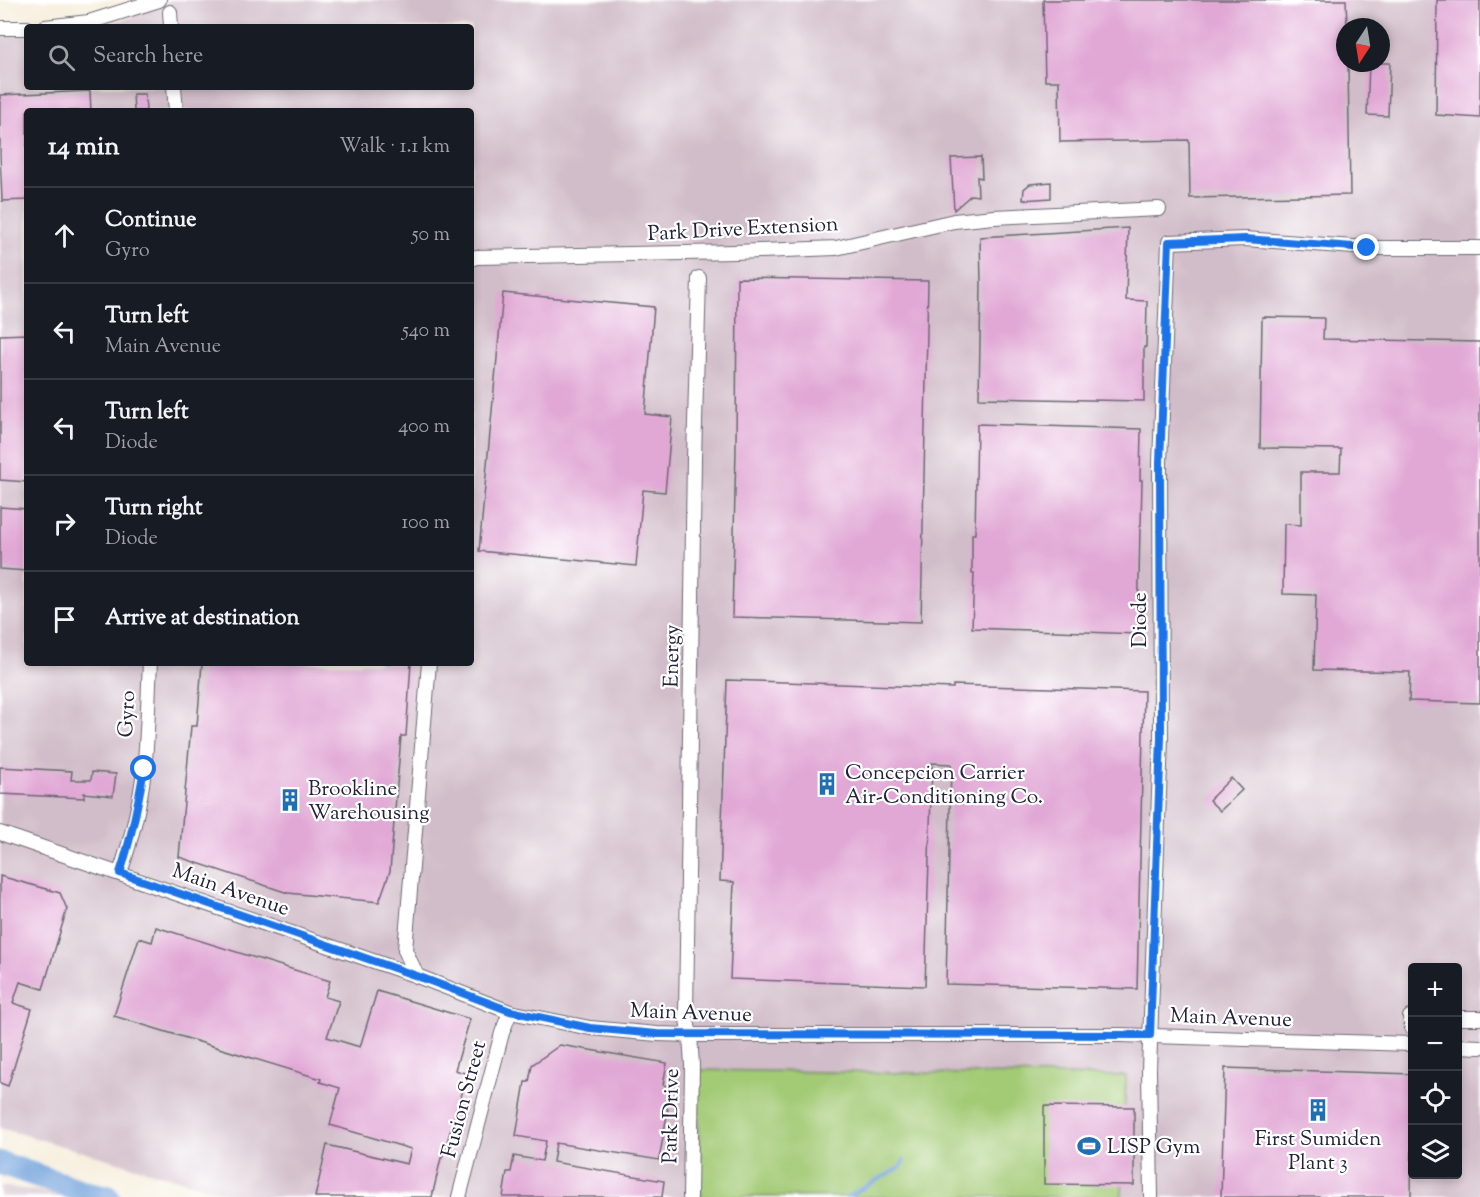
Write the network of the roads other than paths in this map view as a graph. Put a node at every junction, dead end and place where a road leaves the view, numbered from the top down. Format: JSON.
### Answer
{"nodes":[{"id":1,"x":159,"y":0,"type":"edge"},
{"id":2,"x":170,"y":12,"type":"dead end"},
{"id":3,"x":71,"y":24,"type":"edge"},
{"id":4,"x":171,"y":24,"type":"edge"},
{"id":5,"x":0,"y":28,"type":"edge"},
{"id":6,"x":24,"y":28,"type":"edge"},
{"id":7,"x":174,"y":90,"type":"edge"},
{"id":8,"x":176,"y":108,"type":"edge"},
{"id":9,"x":1159,"y":209,"type":"dead end"},
{"id":10,"x":1480,"y":248,"type":"edge"},
{"id":11,"x":474,"y":258,"type":"edge"},
{"id":12,"x":699,"y":278,"type":"dead end"},
{"id":13,"x":150,"y":666,"type":"edge"},
{"id":14,"x":429,"y":666,"type":"edge"},
{"id":15,"x":0,"y":833,"type":"edge"},
{"id":16,"x":120,"y":873,"type":"junction"},
{"id":17,"x":417,"y":976,"type":"junction"},
{"id":18,"x":510,"y":1011,"type":"junction"},
{"id":19,"x":1462,"y":1018,"type":"edge"},
{"id":20,"x":1480,"y":1018,"type":"edge"},
{"id":21,"x":690,"y":1035,"type":"junction"},
{"id":22,"x":1150,"y":1035,"type":"junction"},
{"id":23,"x":1408,"y":1044,"type":"edge"},
{"id":24,"x":1462,"y":1046,"type":"edge"},
{"id":25,"x":1480,"y":1047,"type":"edge"},
{"id":26,"x":459,"y":1197,"type":"edge"},
{"id":27,"x":690,"y":1197,"type":"edge"},
{"id":28,"x":1151,"y":1197,"type":"edge"}],
"edges":[{"from":1,"to":3,"type":"street"},
{"from":2,"to":4,"type":"street"},
{"from":5,"to":6,"type":"street"},
{"from":7,"to":8,"type":"street"},
{"from":9,"to":11,"type":"street","name":"Park Drive Extension"},
{"from":10,"to":22,"type":"street","name":"Diode"},
{"from":12,"to":21,"type":"street","name":"Energy"},
{"from":13,"to":16,"type":"street","name":"Gyro"},
{"from":14,"to":17,"type":"street"},
{"from":15,"to":16,"type":"street","name":"Main Avenue"},
{"from":16,"to":17,"type":"street","name":"Main Avenue"},
{"from":17,"to":18,"type":"street","name":"Main Avenue"},
{"from":18,"to":21,"type":"street","name":"Main Avenue"},
{"from":18,"to":26,"type":"street","name":"Fusion Street"},
{"from":19,"to":20,"type":"street"},
{"from":21,"to":22,"type":"street","name":"Main Avenue"},
{"from":21,"to":27,"type":"street","name":"Park Drive"},
{"from":22,"to":23,"type":"street","name":"Main Avenue"},
{"from":22,"to":28,"type":"street","name":"Diode"},
{"from":24,"to":25,"type":"street"}]}
